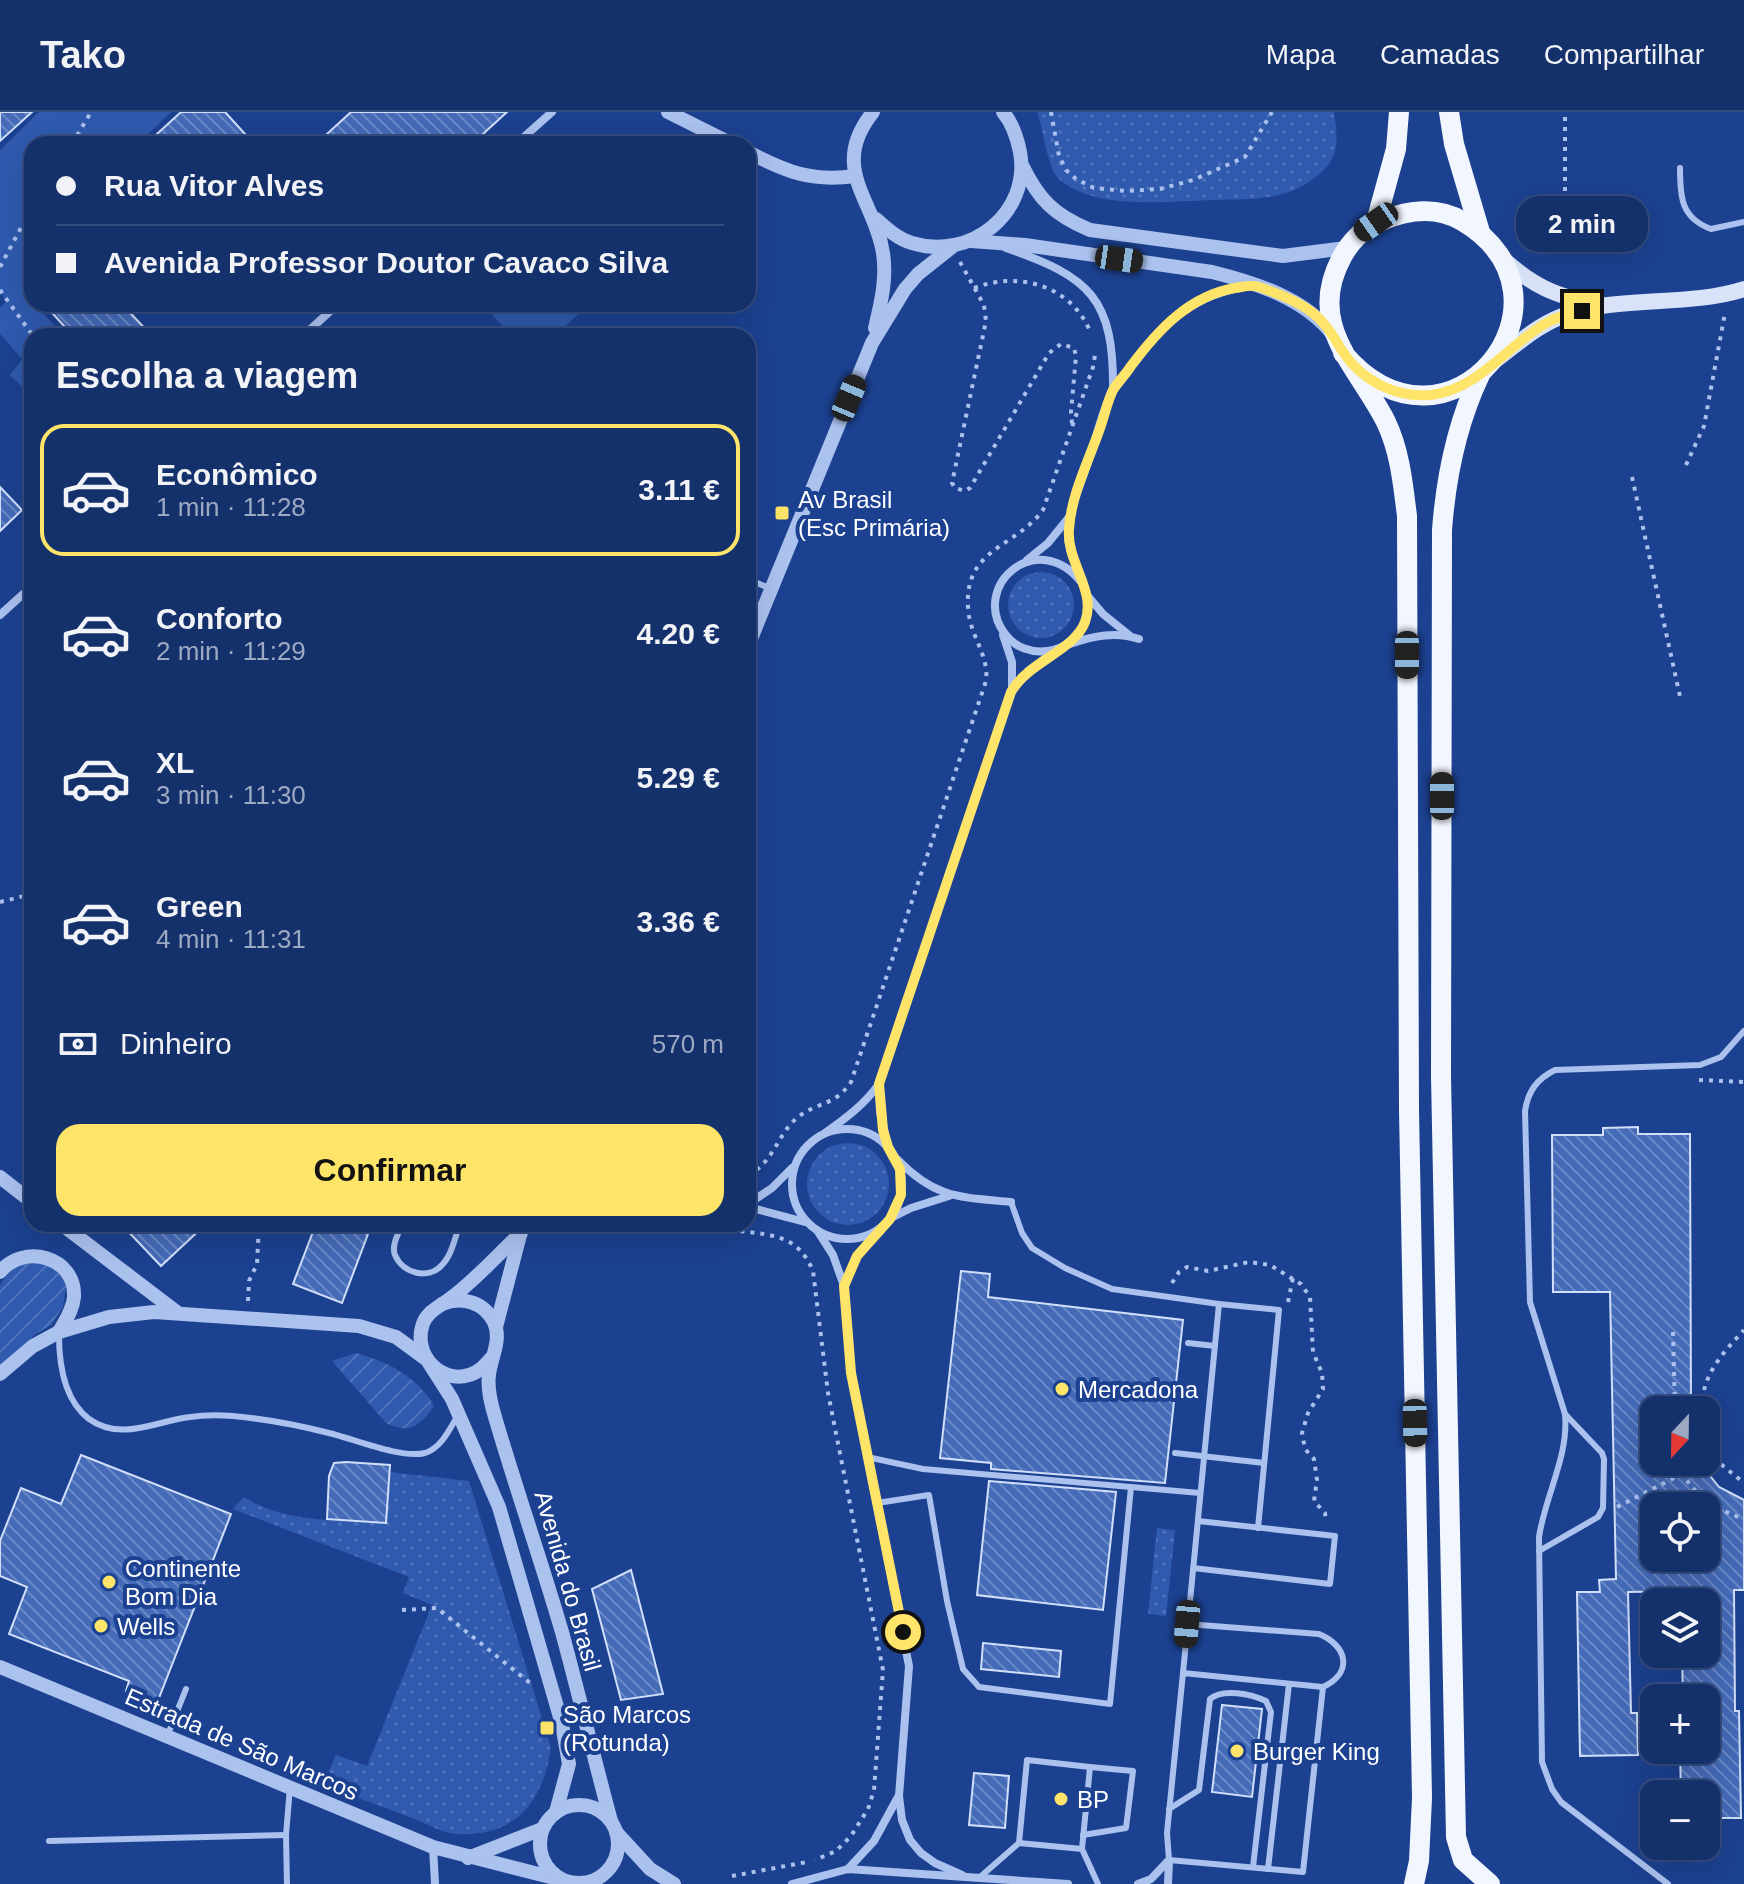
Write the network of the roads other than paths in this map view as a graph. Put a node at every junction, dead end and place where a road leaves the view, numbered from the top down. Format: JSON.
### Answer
{"nodes":[{"id":1,"x":552,"y":112,"type":"edge"},
{"id":2,"x":668,"y":112,"type":"edge"},
{"id":3,"x":863,"y":112,"type":"edge"},
{"id":4,"x":873,"y":112,"type":"edge"},
{"id":5,"x":1003,"y":112,"type":"edge"},
{"id":6,"x":1010,"y":112,"type":"edge"},
{"id":7,"x":1399,"y":112,"type":"edge"},
{"id":8,"x":1449,"y":112,"type":"edge"},
{"id":9,"x":1016,"y":133,"type":"junction"},
{"id":10,"x":525,"y":136,"type":"edge"},
{"id":11,"x":716,"y":136,"type":"edge"},
{"id":12,"x":859,"y":136,"type":"junction"},
{"id":13,"x":756,"y":156,"type":"edge"},
{"id":14,"x":1022,"y":165,"type":"junction"},
{"id":15,"x":1680,"y":168,"type":"dead end"},
{"id":16,"x":855,"y":176,"type":"junction"},
{"id":17,"x":876,"y":219,"type":"junction"},
{"id":18,"x":1376,"y":222,"type":"junction"},
{"id":19,"x":1744,"y":222,"type":"edge"},
{"id":20,"x":1480,"y":232,"type":"junction"},
{"id":21,"x":971,"y":241,"type":"junction"},
{"id":22,"x":991,"y":243,"type":"junction"},
{"id":23,"x":952,"y":247,"type":"junction"},
{"id":24,"x":1346,"y":248,"type":"junction"},
{"id":25,"x":1502,"y":258,"type":"junction"},
{"id":26,"x":1254,"y":285,"type":"junction"},
{"id":27,"x":1744,"y":289,"type":"edge"},
{"id":28,"x":1602,"y":306,"type":"junction"},
{"id":29,"x":329,"y":312,"type":"edge"},
{"id":30,"x":312,"y":328,"type":"edge"},
{"id":31,"x":872,"y":343,"type":"junction"},
{"id":32,"x":1340,"y":346,"type":"junction"},
{"id":33,"x":1486,"y":368,"type":"junction"},
{"id":34,"x":1113,"y":391,"type":"junction"},
{"id":35,"x":1070,"y":515,"type":"junction"},
{"id":36,"x":1020,"y":564,"type":"junction"},
{"id":37,"x":756,"y":582,"type":"edge"},
{"id":38,"x":1082,"y":583,"type":"junction"},
{"id":39,"x":771,"y":589,"type":"junction"},
{"id":40,"x":24,"y":593,"type":"edge"},
{"id":41,"x":1087,"y":595,"type":"junction"},
{"id":42,"x":0,"y":615,"type":"edge"},
{"id":43,"x":756,"y":626,"type":"edge"},
{"id":44,"x":1000,"y":626,"type":"junction"},
{"id":45,"x":1062,"y":647,"type":"junction"},
{"id":46,"x":1011,"y":692,"type":"junction"},
{"id":47,"x":1744,"y":1031,"type":"edge"},
{"id":48,"x":879,"y":1084,"type":"junction"},
{"id":49,"x":825,"y":1133,"type":"junction"},
{"id":50,"x":888,"y":1147,"type":"junction"},
{"id":51,"x":895,"y":1157,"type":"junction"},
{"id":52,"x":797,"y":1160,"type":"junction"},
{"id":53,"x":0,"y":1177,"type":"edge"},
{"id":54,"x":24,"y":1196,"type":"edge"},
{"id":55,"x":950,"y":1196,"type":"junction"},
{"id":56,"x":756,"y":1199,"type":"edge"},
{"id":57,"x":1011,"y":1202,"type":"joint"},
{"id":58,"x":756,"y":1207,"type":"edge"},
{"id":59,"x":890,"y":1219,"type":"junction"},
{"id":60,"x":807,"y":1222,"type":"junction"},
{"id":61,"x":880,"y":1228,"type":"junction"},
{"id":62,"x":817,"y":1230,"type":"junction"},
{"id":63,"x":72,"y":1232,"type":"edge"},
{"id":64,"x":399,"y":1232,"type":"edge"},
{"id":65,"x":457,"y":1232,"type":"edge"},
{"id":66,"x":519,"y":1232,"type":"edge"},
{"id":67,"x":521,"y":1232,"type":"edge"},
{"id":68,"x":0,"y":1272,"type":"edge"},
{"id":69,"x":844,"y":1286,"type":"junction"},
{"id":70,"x":442,"y":1304,"type":"junction"},
{"id":71,"x":1219,"y":1304,"type":"junction"},
{"id":72,"x":178,"y":1313,"type":"junction"},
{"id":73,"x":496,"y":1327,"type":"junction"},
{"id":74,"x":59,"y":1332,"type":"junction"},
{"id":75,"x":1188,"y":1343,"type":"dead end"},
{"id":76,"x":1215,"y":1346,"type":"junction"},
{"id":77,"x":494,"y":1354,"type":"junction"},
{"id":78,"x":428,"y":1361,"type":"junction"},
{"id":79,"x":0,"y":1374,"type":"edge"},
{"id":80,"x":459,"y":1414,"type":"junction"},
{"id":81,"x":1565,"y":1414,"type":"junction"},
{"id":82,"x":1175,"y":1453,"type":"dead end"},
{"id":83,"x":1204,"y":1456,"type":"junction"},
{"id":84,"x":867,"y":1457,"type":"junction"},
{"id":85,"x":1264,"y":1463,"type":"junction"},
{"id":86,"x":1131,"y":1487,"type":"junction"},
{"id":87,"x":1200,"y":1493,"type":"junction"},
{"id":88,"x":877,"y":1503,"type":"junction"},
{"id":89,"x":1198,"y":1521,"type":"junction"},
{"id":90,"x":1258,"y":1528,"type":"junction"},
{"id":91,"x":1539,"y":1551,"type":"junction"},
{"id":92,"x":1193,"y":1568,"type":"junction"},
{"id":93,"x":1187,"y":1624,"type":"junction"},
{"id":94,"x":0,"y":1667,"type":"edge"},
{"id":95,"x":1183,"y":1673,"type":"junction"},
{"id":96,"x":1289,"y":1684,"type":"junction"},
{"id":97,"x":1323,"y":1687,"type":"junction"},
{"id":98,"x":186,"y":1689,"type":"dead end"},
{"id":99,"x":167,"y":1736,"type":"junction"},
{"id":100,"x":1090,"y":1767,"type":"junction"},
{"id":101,"x":290,"y":1787,"type":"junction"},
{"id":102,"x":899,"y":1796,"type":"junction"},
{"id":103,"x":1169,"y":1809,"type":"junction"},
{"id":104,"x":556,"y":1812,"type":"junction"},
{"id":105,"x":614,"y":1826,"type":"junction"},
{"id":106,"x":542,"y":1829,"type":"junction"},
{"id":107,"x":286,"y":1835,"type":"junction"},
{"id":108,"x":1083,"y":1835,"type":"junction"},
{"id":109,"x":49,"y":1841,"type":"dead end"},
{"id":110,"x":1019,"y":1843,"type":"junction"},
{"id":111,"x":433,"y":1847,"type":"junction"},
{"id":112,"x":1082,"y":1849,"type":"junction"},
{"id":113,"x":467,"y":1858,"type":"junction"},
{"id":114,"x":1169,"y":1860,"type":"junction"},
{"id":115,"x":1253,"y":1867,"type":"junction"},
{"id":116,"x":848,"y":1869,"type":"junction"},
{"id":117,"x":1268,"y":1869,"type":"junction"},
{"id":118,"x":962,"y":1875,"type":"junction"},
{"id":119,"x":980,"y":1877,"type":"junction"},
{"id":120,"x":562,"y":1880,"type":"junction"},
{"id":121,"x":591,"y":1881,"type":"junction"},
{"id":122,"x":287,"y":1884,"type":"edge"},
{"id":123,"x":435,"y":1884,"type":"edge"},
{"id":124,"x":614,"y":1884,"type":"edge"},
{"id":125,"x":674,"y":1884,"type":"edge"},
{"id":126,"x":792,"y":1884,"type":"edge"},
{"id":127,"x":1068,"y":1884,"type":"edge"},
{"id":128,"x":1098,"y":1884,"type":"edge"},
{"id":129,"x":1138,"y":1884,"type":"edge"},
{"id":130,"x":1168,"y":1884,"type":"edge"},
{"id":131,"x":1414,"y":1884,"type":"edge"},
{"id":132,"x":1490,"y":1884,"type":"edge"},
{"id":133,"x":1668,"y":1884,"type":"edge"}],
"edges":[{"from":1,"to":10,"type":"street"},
{"from":2,"to":11,"type":"street"},
{"from":3,"to":12,"type":"street"},
{"from":4,"to":12,"type":"street"},
{"from":5,"to":9,"type":"street"},
{"from":6,"to":9,"type":"street"},
{"from":7,"to":18,"type":"main road"},
{"from":8,"to":20,"type":"main road"},
{"from":9,"to":14,"type":"street"},
{"from":12,"to":16,"type":"street"},
{"from":13,"to":16,"type":"street"},
{"from":14,"to":21,"type":"street"},
{"from":14,"to":24,"type":"street"},
{"from":15,"to":19,"type":"lane"},
{"from":16,"to":17,"type":"street"},
{"from":17,"to":23,"type":"street"},
{"from":17,"to":31,"type":"street"},
{"from":18,"to":20,"type":"main road"},
{"from":18,"to":24,"type":"main road"},
{"from":20,"to":25,"type":"main road"},
{"from":21,"to":22,"type":"street"},
{"from":21,"to":23,"type":"street"},
{"from":22,"to":26,"type":"street"},
{"from":22,"to":34,"type":"street"},
{"from":23,"to":31,"type":"street"},
{"from":24,"to":32,"type":"main road"},
{"from":25,"to":28,"type":"main road"},
{"from":25,"to":33,"type":"main road"},
{"from":26,"to":32,"type":"street"},
{"from":26,"to":34,"type":"street"},
{"from":27,"to":28,"type":"main road"},
{"from":28,"to":33,"type":"main road"},
{"from":29,"to":30,"type":"street"},
{"from":31,"to":39,"type":"street"},
{"from":32,"to":33,"type":"main road"},
{"from":32,"to":131,"type":"main road"},
{"from":33,"to":132,"type":"main road"},
{"from":34,"to":35,"type":"street"},
{"from":35,"to":36,"type":"street"},
{"from":35,"to":38,"type":"street"},
{"from":36,"to":38,"type":"street"},
{"from":36,"to":44,"type":"street"},
{"from":37,"to":39,"type":"lane"},
{"from":38,"to":41,"type":"street"},
{"from":39,"to":43,"type":"street"},
{"from":40,"to":42,"type":"street"},
{"from":41,"to":45,"type":"street"},
{"from":41,"to":45,"type":"street"},
{"from":44,"to":45,"type":"street"},
{"from":44,"to":46,"type":"street"},
{"from":45,"to":46,"type":"street"},
{"from":46,"to":48,"type":"street"},
{"from":47,"to":81,"type":"lane"},
{"from":48,"to":49,"type":"street"},
{"from":48,"to":50,"type":"street"},
{"from":49,"to":50,"type":"street"},
{"from":49,"to":52,"type":"street"},
{"from":50,"to":51,"type":"street"},
{"from":51,"to":55,"type":"street"},
{"from":51,"to":59,"type":"street"},
{"from":52,"to":56,"type":"street"},
{"from":52,"to":60,"type":"street"},
{"from":53,"to":54,"type":"street"},
{"from":55,"to":57,"type":"street"},
{"from":55,"to":59,"type":"street"},
{"from":57,"to":71,"type":"lane"},
{"from":58,"to":60,"type":"street"},
{"from":59,"to":61,"type":"street"},
{"from":60,"to":62,"type":"street"},
{"from":61,"to":62,"type":"street"},
{"from":61,"to":69,"type":"street"},
{"from":62,"to":69,"type":"street"},
{"from":63,"to":72,"type":"street"},
{"from":64,"to":65,"type":"lane"},
{"from":66,"to":70,"type":"street"},
{"from":67,"to":73,"type":"street"},
{"from":68,"to":74,"type":"street"},
{"from":69,"to":84,"type":"street"},
{"from":70,"to":73,"type":"street"},
{"from":70,"to":78,"type":"street"},
{"from":71,"to":76,"type":"lane"},
{"from":71,"to":85,"type":"lane"},
{"from":72,"to":74,"type":"street","name":"Avenida do Brasil"},
{"from":72,"to":78,"type":"street","name":"Avenida do Brasil"},
{"from":73,"to":77,"type":"street"},
{"from":74,"to":79,"type":"street","name":"Avenida do Brasil"},
{"from":74,"to":80,"type":"lane"},
{"from":75,"to":76,"type":"lane"},
{"from":76,"to":83,"type":"lane"},
{"from":77,"to":78,"type":"street"},
{"from":77,"to":105,"type":"street","name":"Avenida do Brasil"},
{"from":78,"to":80,"type":"street","name":"Avenida do Brasil"},
{"from":80,"to":104,"type":"street","name":"Avenida do Brasil"},
{"from":81,"to":91,"type":"lane"},
{"from":81,"to":91,"type":"lane"},
{"from":82,"to":83,"type":"lane"},
{"from":83,"to":85,"type":"lane"},
{"from":83,"to":87,"type":"lane"},
{"from":84,"to":86,"type":"lane"},
{"from":84,"to":88,"type":"street"},
{"from":85,"to":90,"type":"lane"},
{"from":86,"to":87,"type":"lane"},
{"from":86,"to":88,"type":"lane"},
{"from":87,"to":89,"type":"lane"},
{"from":88,"to":102,"type":"street"},
{"from":89,"to":90,"type":"lane"},
{"from":89,"to":92,"type":"lane"},
{"from":90,"to":92,"type":"lane"},
{"from":91,"to":133,"type":"lane"},
{"from":92,"to":93,"type":"lane"},
{"from":93,"to":95,"type":"lane"},
{"from":93,"to":97,"type":"lane"},
{"from":94,"to":99,"type":"street","name":"Estrada de São Marcos"},
{"from":95,"to":96,"type":"lane"},
{"from":95,"to":103,"type":"lane"},
{"from":96,"to":97,"type":"lane"},
{"from":96,"to":117,"type":"lane"},
{"from":97,"to":117,"type":"lane"},
{"from":98,"to":99,"type":"lane"},
{"from":99,"to":101,"type":"street","name":"Estrada de São Marcos"},
{"from":100,"to":108,"type":"lane"},
{"from":100,"to":108,"type":"lane"},
{"from":100,"to":110,"type":"lane"},
{"from":101,"to":107,"type":"lane"},
{"from":101,"to":111,"type":"street","name":"Estrada de São Marcos"},
{"from":102,"to":116,"type":"street"},
{"from":102,"to":118,"type":"street"},
{"from":103,"to":114,"type":"lane"},
{"from":103,"to":115,"type":"lane"},
{"from":104,"to":105,"type":"street"},
{"from":104,"to":106,"type":"street"},
{"from":105,"to":121,"type":"street"},
{"from":105,"to":125,"type":"street"},
{"from":106,"to":113,"type":"street"},
{"from":106,"to":120,"type":"street"},
{"from":107,"to":109,"type":"lane"},
{"from":107,"to":122,"type":"lane"},
{"from":108,"to":112,"type":"lane"},
{"from":110,"to":112,"type":"lane"},
{"from":110,"to":119,"type":"lane"},
{"from":111,"to":113,"type":"street","name":"Estrada de São Marcos"},
{"from":111,"to":123,"type":"street"},
{"from":112,"to":128,"type":"lane"},
{"from":113,"to":120,"type":"street","name":"Estrada de São Marcos"},
{"from":114,"to":115,"type":"lane"},
{"from":114,"to":129,"type":"street"},
{"from":114,"to":130,"type":"street"},
{"from":115,"to":117,"type":"lane"},
{"from":116,"to":118,"type":"street"},
{"from":116,"to":126,"type":"street"},
{"from":118,"to":119,"type":"street"},
{"from":119,"to":127,"type":"street"},
{"from":120,"to":121,"type":"street"},
{"from":121,"to":124,"type":"street"}]}
